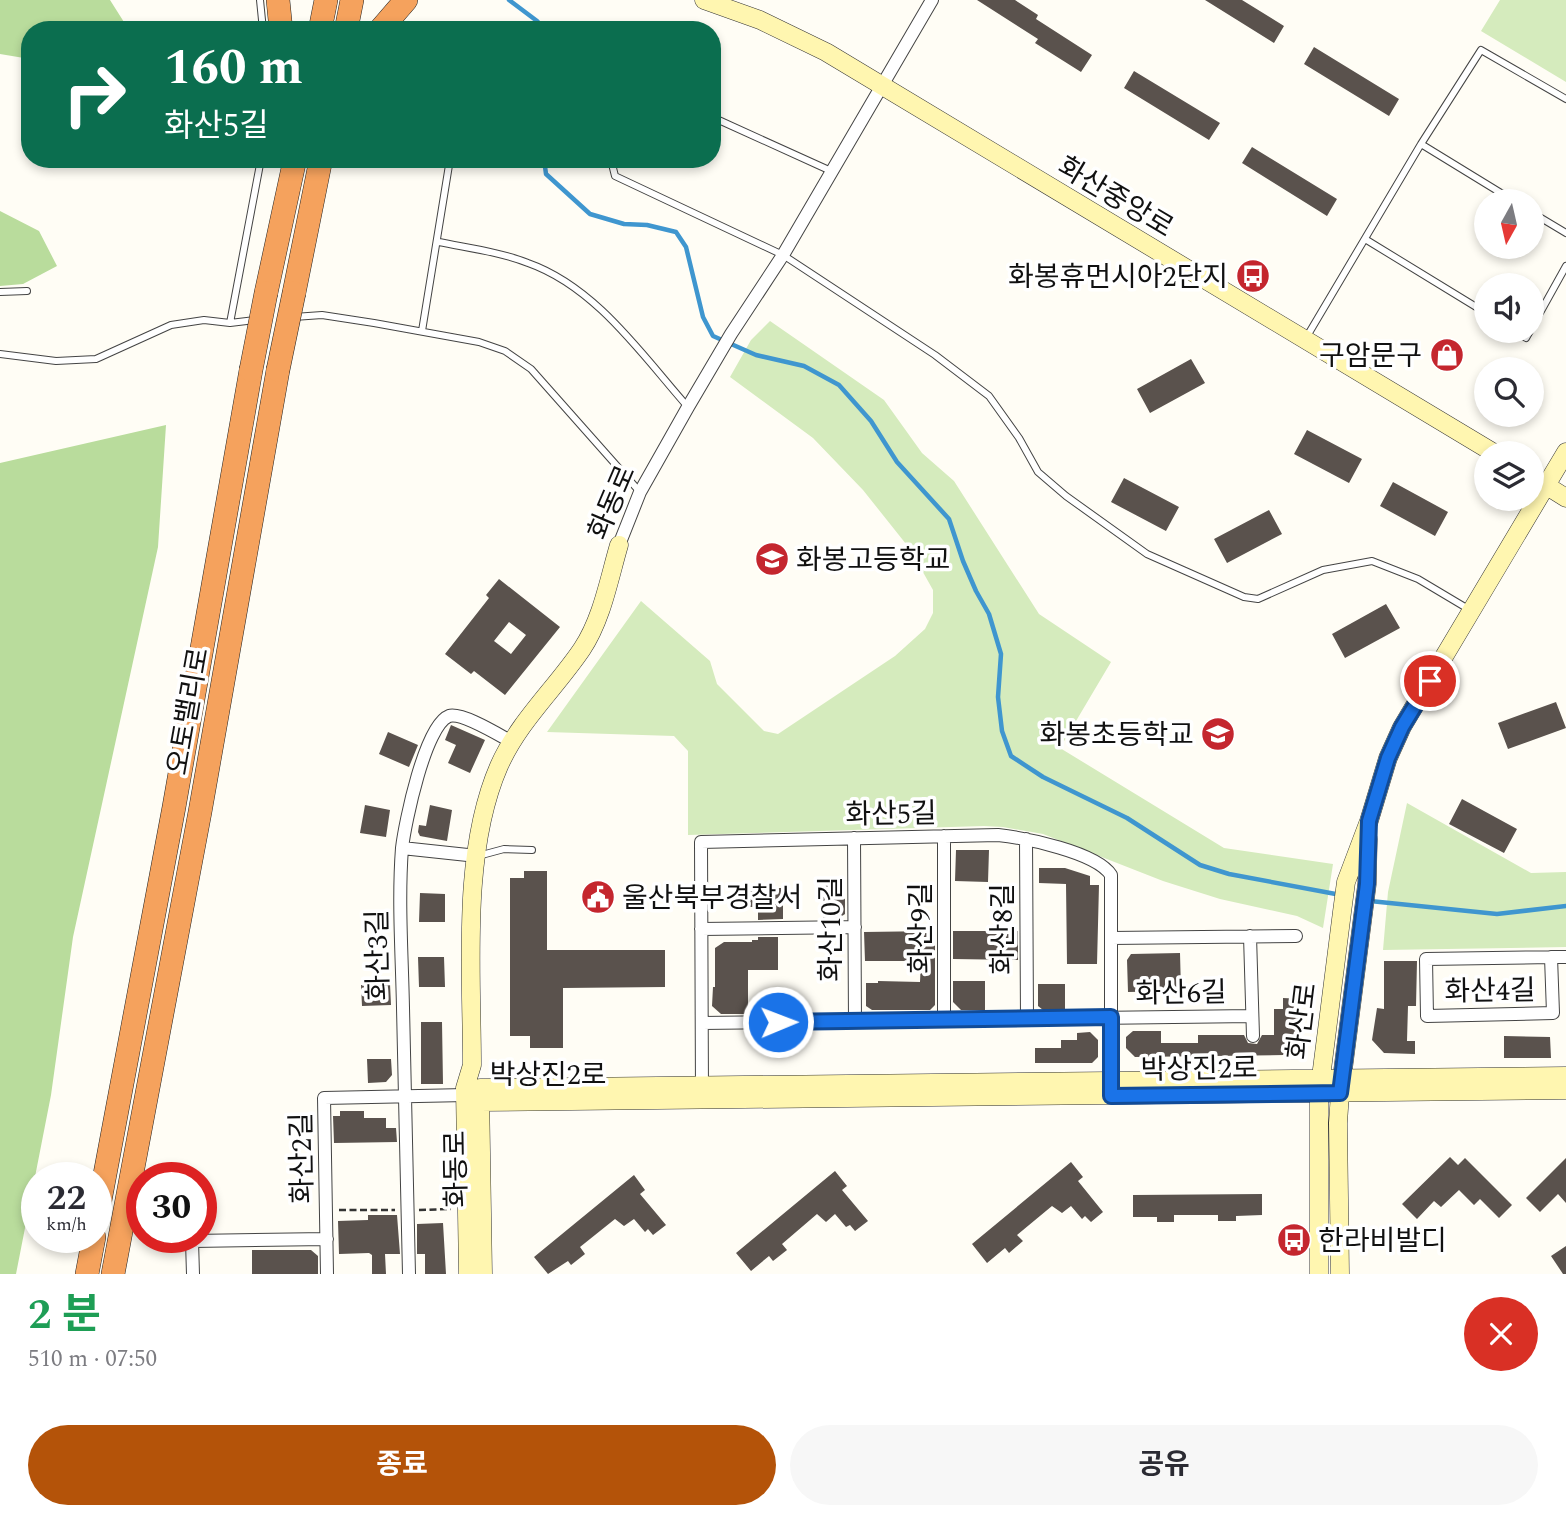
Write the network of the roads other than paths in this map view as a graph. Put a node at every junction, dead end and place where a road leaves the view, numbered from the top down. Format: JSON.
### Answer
{"nodes":[{"id":1,"x":260,"y":0,"type":"edge"},
{"id":2,"x":278,"y":0,"type":"edge"},
{"id":3,"x":326,"y":0,"type":"edge"},
{"id":4,"x":352,"y":0,"type":"edge"},
{"id":5,"x":406,"y":0,"type":"edge"},
{"id":6,"x":704,"y":0,"type":"edge"},
{"id":7,"x":932,"y":0,"type":"edge"},
{"id":8,"x":262,"y":21,"type":"edge"},
{"id":9,"x":280,"y":21,"type":"edge"},
{"id":10,"x":322,"y":21,"type":"edge"},
{"id":11,"x":348,"y":21,"type":"edge"},
{"id":12,"x":388,"y":21,"type":"edge"},
{"id":13,"x":882,"y":87,"type":"junction"},
{"id":14,"x":1566,"y":99,"type":"edge"},
{"id":15,"x":721,"y":121,"type":"edge"},
{"id":16,"x":1421,"y":144,"type":"junction"},
{"id":17,"x":259,"y":168,"type":"edge"},
{"id":18,"x":282,"y":168,"type":"edge"},
{"id":19,"x":293,"y":168,"type":"edge"},
{"id":20,"x":320,"y":168,"type":"edge"},
{"id":21,"x":449,"y":168,"type":"edge"},
{"id":22,"x":613,"y":168,"type":"edge"},
{"id":23,"x":831,"y":172,"type":"junction"},
{"id":24,"x":1494,"y":189,"type":"edge"},
{"id":25,"x":1544,"y":220,"type":"edge"},
{"id":26,"x":1566,"y":233,"type":"edge"},
{"id":27,"x":1364,"y":239,"type":"junction"},
{"id":28,"x":275,"y":242,"type":"junction"},
{"id":29,"x":439,"y":242,"type":"junction"},
{"id":30,"x":783,"y":255,"type":"junction"},
{"id":31,"x":1566,"y":266,"type":"edge"},
{"id":32,"x":27,"y":291,"type":"dead end"},
{"id":33,"x":0,"y":292,"type":"edge"},
{"id":34,"x":1474,"y":306,"type":"edge"},
{"id":35,"x":1544,"y":306,"type":"edge"},
{"id":36,"x":285,"y":317,"type":"dead end"},
{"id":37,"x":273,"y":318,"type":"dead end"},
{"id":38,"x":230,"y":323,"type":"junction"},
{"id":39,"x":422,"y":331,"type":"junction"},
{"id":40,"x":1306,"y":339,"type":"junction"},
{"id":41,"x":0,"y":354,"type":"edge"},
{"id":42,"x":688,"y":407,"type":"junction"},
{"id":43,"x":1474,"y":441,"type":"edge"},
{"id":44,"x":1566,"y":452,"type":"edge"},
{"id":45,"x":1544,"y":476,"type":"edge"},
{"id":46,"x":1544,"y":484,"type":"edge"},
{"id":47,"x":640,"y":492,"type":"junction"},
{"id":48,"x":1566,"y":498,"type":"edge"},
{"id":49,"x":1524,"y":511,"type":"edge"},
{"id":50,"x":619,"y":545,"type":"joint"},
{"id":51,"x":1472,"y":611,"type":"junction"},
{"id":52,"x":512,"y":742,"type":"junction"},
{"id":53,"x":1369,"y":821,"type":"junction"},
{"id":54,"x":944,"y":836,"type":"junction"},
{"id":55,"x":854,"y":838,"type":"junction"},
{"id":56,"x":1026,"y":839,"type":"junction"},
{"id":57,"x":402,"y":848,"type":"junction"},
{"id":58,"x":532,"y":850,"type":"dead end"},
{"id":59,"x":477,"y":856,"type":"junction"},
{"id":60,"x":855,"y":927,"type":"junction"},
{"id":61,"x":701,"y":929,"type":"junction"},
{"id":62,"x":1250,"y":936,"type":"junction"},
{"id":63,"x":1296,"y":936,"type":"dead end"},
{"id":64,"x":1111,"y":937,"type":"junction"},
{"id":65,"x":1551,"y":957,"type":"junction"},
{"id":66,"x":1566,"y":957,"type":"edge"},
{"id":67,"x":1252,"y":1016,"type":"junction"},
{"id":68,"x":1111,"y":1017,"type":"junction"},
{"id":69,"x":1027,"y":1018,"type":"junction"},
{"id":70,"x":944,"y":1019,"type":"junction"},
{"id":71,"x":855,"y":1021,"type":"junction"},
{"id":72,"x":702,"y":1023,"type":"junction"},
{"id":73,"x":1252,"y":1036,"type":"dead end"},
{"id":74,"x":1566,"y":1076,"type":"edge"},
{"id":75,"x":1320,"y":1086,"type":"junction"},
{"id":76,"x":1341,"y":1086,"type":"junction"},
{"id":77,"x":1111,"y":1088,"type":"junction"},
{"id":78,"x":1566,"y":1090,"type":"edge"},
{"id":79,"x":702,"y":1093,"type":"junction"},
{"id":80,"x":475,"y":1095,"type":"junction"},
{"id":81,"x":405,"y":1097,"type":"junction"},
{"id":82,"x":107,"y":1162,"type":"edge"},
{"id":83,"x":327,"y":1239,"type":"junction"},
{"id":84,"x":91,"y":1253,"type":"edge"},
{"id":85,"x":87,"y":1274,"type":"edge"},
{"id":86,"x":113,"y":1274,"type":"edge"},
{"id":87,"x":193,"y":1274,"type":"edge"},
{"id":88,"x":327,"y":1274,"type":"edge"},
{"id":89,"x":409,"y":1274,"type":"edge"},
{"id":90,"x":468,"y":1274,"type":"edge"},
{"id":91,"x":483,"y":1274,"type":"edge"},
{"id":92,"x":1319,"y":1274,"type":"edge"},
{"id":93,"x":1340,"y":1274,"type":"edge"}],
"edges":[{"from":1,"to":8,"type":"lane"},
{"from":2,"to":9,"type":"highway"},
{"from":3,"to":10,"type":"highway"},
{"from":4,"to":11,"type":"highway"},
{"from":5,"to":12,"type":"highway"},
{"from":6,"to":13,"type":"street","name":"화산중앙로"},
{"from":7,"to":13,"type":"street","name":"화동로"},
{"from":13,"to":23,"type":"street","name":"화동로"},
{"from":13,"to":40,"type":"street","name":"화산중앙로"},
{"from":14,"to":16,"type":"lane"},
{"from":15,"to":23,"type":"lane"},
{"from":16,"to":24,"type":"lane"},
{"from":16,"to":27,"type":"lane"},
{"from":17,"to":38,"type":"lane"},
{"from":18,"to":28,"type":"highway"},
{"from":19,"to":28,"type":"highway","name":"오토밸리로"},
{"from":20,"to":86,"type":"highway","name":"오토밸리로","bridge":true},
{"from":21,"to":29,"type":"lane"},
{"from":22,"to":30,"type":"lane"},
{"from":23,"to":30,"type":"street","name":"화동로"},
{"from":25,"to":26,"type":"lane"},
{"from":27,"to":34,"type":"lane"},
{"from":27,"to":40,"type":"lane"},
{"from":28,"to":82,"type":"highway","name":"오토밸리로","bridge":true},
{"from":29,"to":39,"type":"lane"},
{"from":29,"to":42,"type":"lane"},
{"from":30,"to":42,"type":"street","name":"화동로"},
{"from":30,"to":51,"type":"lane"},
{"from":31,"to":35,"type":"lane"},
{"from":32,"to":33,"type":"lane"},
{"from":36,"to":39,"type":"lane"},
{"from":37,"to":38,"type":"lane"},
{"from":38,"to":41,"type":"lane"},
{"from":39,"to":47,"type":"lane"},
{"from":40,"to":43,"type":"street","name":"화산중앙로"},
{"from":42,"to":47,"type":"street","name":"화동로"},
{"from":44,"to":45,"type":"street","name":"화산로"},
{"from":46,"to":48,"type":"street"},
{"from":47,"to":50,"type":"street","name":"화동로"},
{"from":49,"to":51,"type":"street","name":"화산로"},
{"from":50,"to":52,"type":"street","name":"화동로"},
{"from":51,"to":53,"type":"street","name":"화산로"},
{"from":52,"to":57,"type":"street","name":"화산3길"},
{"from":52,"to":59,"type":"street","name":"화동로"},
{"from":53,"to":75,"type":"street","name":"화산로"},
{"from":53,"to":76,"type":"street","name":"화산로"},
{"from":54,"to":55,"type":"street","name":"화산5길"},
{"from":54,"to":56,"type":"street","name":"화산5길"},
{"from":54,"to":70,"type":"street","name":"화산9길"},
{"from":55,"to":60,"type":"street","name":"화산10길"},
{"from":55,"to":61,"type":"street","name":"화산5길"},
{"from":56,"to":64,"type":"street","name":"화산5길"},
{"from":56,"to":69,"type":"street","name":"화산8길"},
{"from":57,"to":59,"type":"street"},
{"from":57,"to":81,"type":"street","name":"화산3길"},
{"from":58,"to":59,"type":"lane"},
{"from":59,"to":80,"type":"street","name":"화동로"},
{"from":60,"to":61,"type":"street"},
{"from":60,"to":71,"type":"street","name":"화산10길"},
{"from":61,"to":72,"type":"street","name":"화산5길"},
{"from":62,"to":63,"type":"street","name":"화산6길"},
{"from":62,"to":64,"type":"street","name":"화산6길"},
{"from":62,"to":67,"type":"street","name":"화산6길"},
{"from":64,"to":68,"type":"street","name":"화산5길"},
{"from":65,"to":65,"type":"street","name":"화산4길"},
{"from":65,"to":66,"type":"street","name":"화산4길"},
{"from":67,"to":68,"type":"street","name":"화산6길"},
{"from":67,"to":73,"type":"street","name":"화산6길"},
{"from":68,"to":69,"type":"street","name":"화산6길"},
{"from":68,"to":77,"type":"street","name":"화산5길"},
{"from":69,"to":70,"type":"street","name":"화산6길"},
{"from":70,"to":71,"type":"street","name":"화산6길"},
{"from":71,"to":72,"type":"street","name":"화산6길"},
{"from":72,"to":79,"type":"street","name":"화산5길"},
{"from":74,"to":76,"type":"street","name":"박상진2로"},
{"from":75,"to":76,"type":"street","name":"박상진2로"},
{"from":75,"to":77,"type":"street","name":"박상진2로"},
{"from":75,"to":92,"type":"street","name":"화산로"},
{"from":76,"to":78,"type":"street","name":"박상진2로"},
{"from":76,"to":93,"type":"street","name":"화산로"},
{"from":77,"to":79,"type":"street","name":"박상진2로"},
{"from":79,"to":80,"type":"street","name":"박상진2로"},
{"from":80,"to":81,"type":"street","name":"화산2길"},
{"from":80,"to":90,"type":"street","name":"화동로"},
{"from":80,"to":91,"type":"street","name":"화동로"},
{"from":81,"to":83,"type":"street","name":"화산2길"},
{"from":81,"to":89,"type":"street","name":"화산3길"},
{"from":83,"to":87,"type":"street"},
{"from":83,"to":88,"type":"street","name":"화산2길"},
{"from":84,"to":85,"type":"highway"}]}
